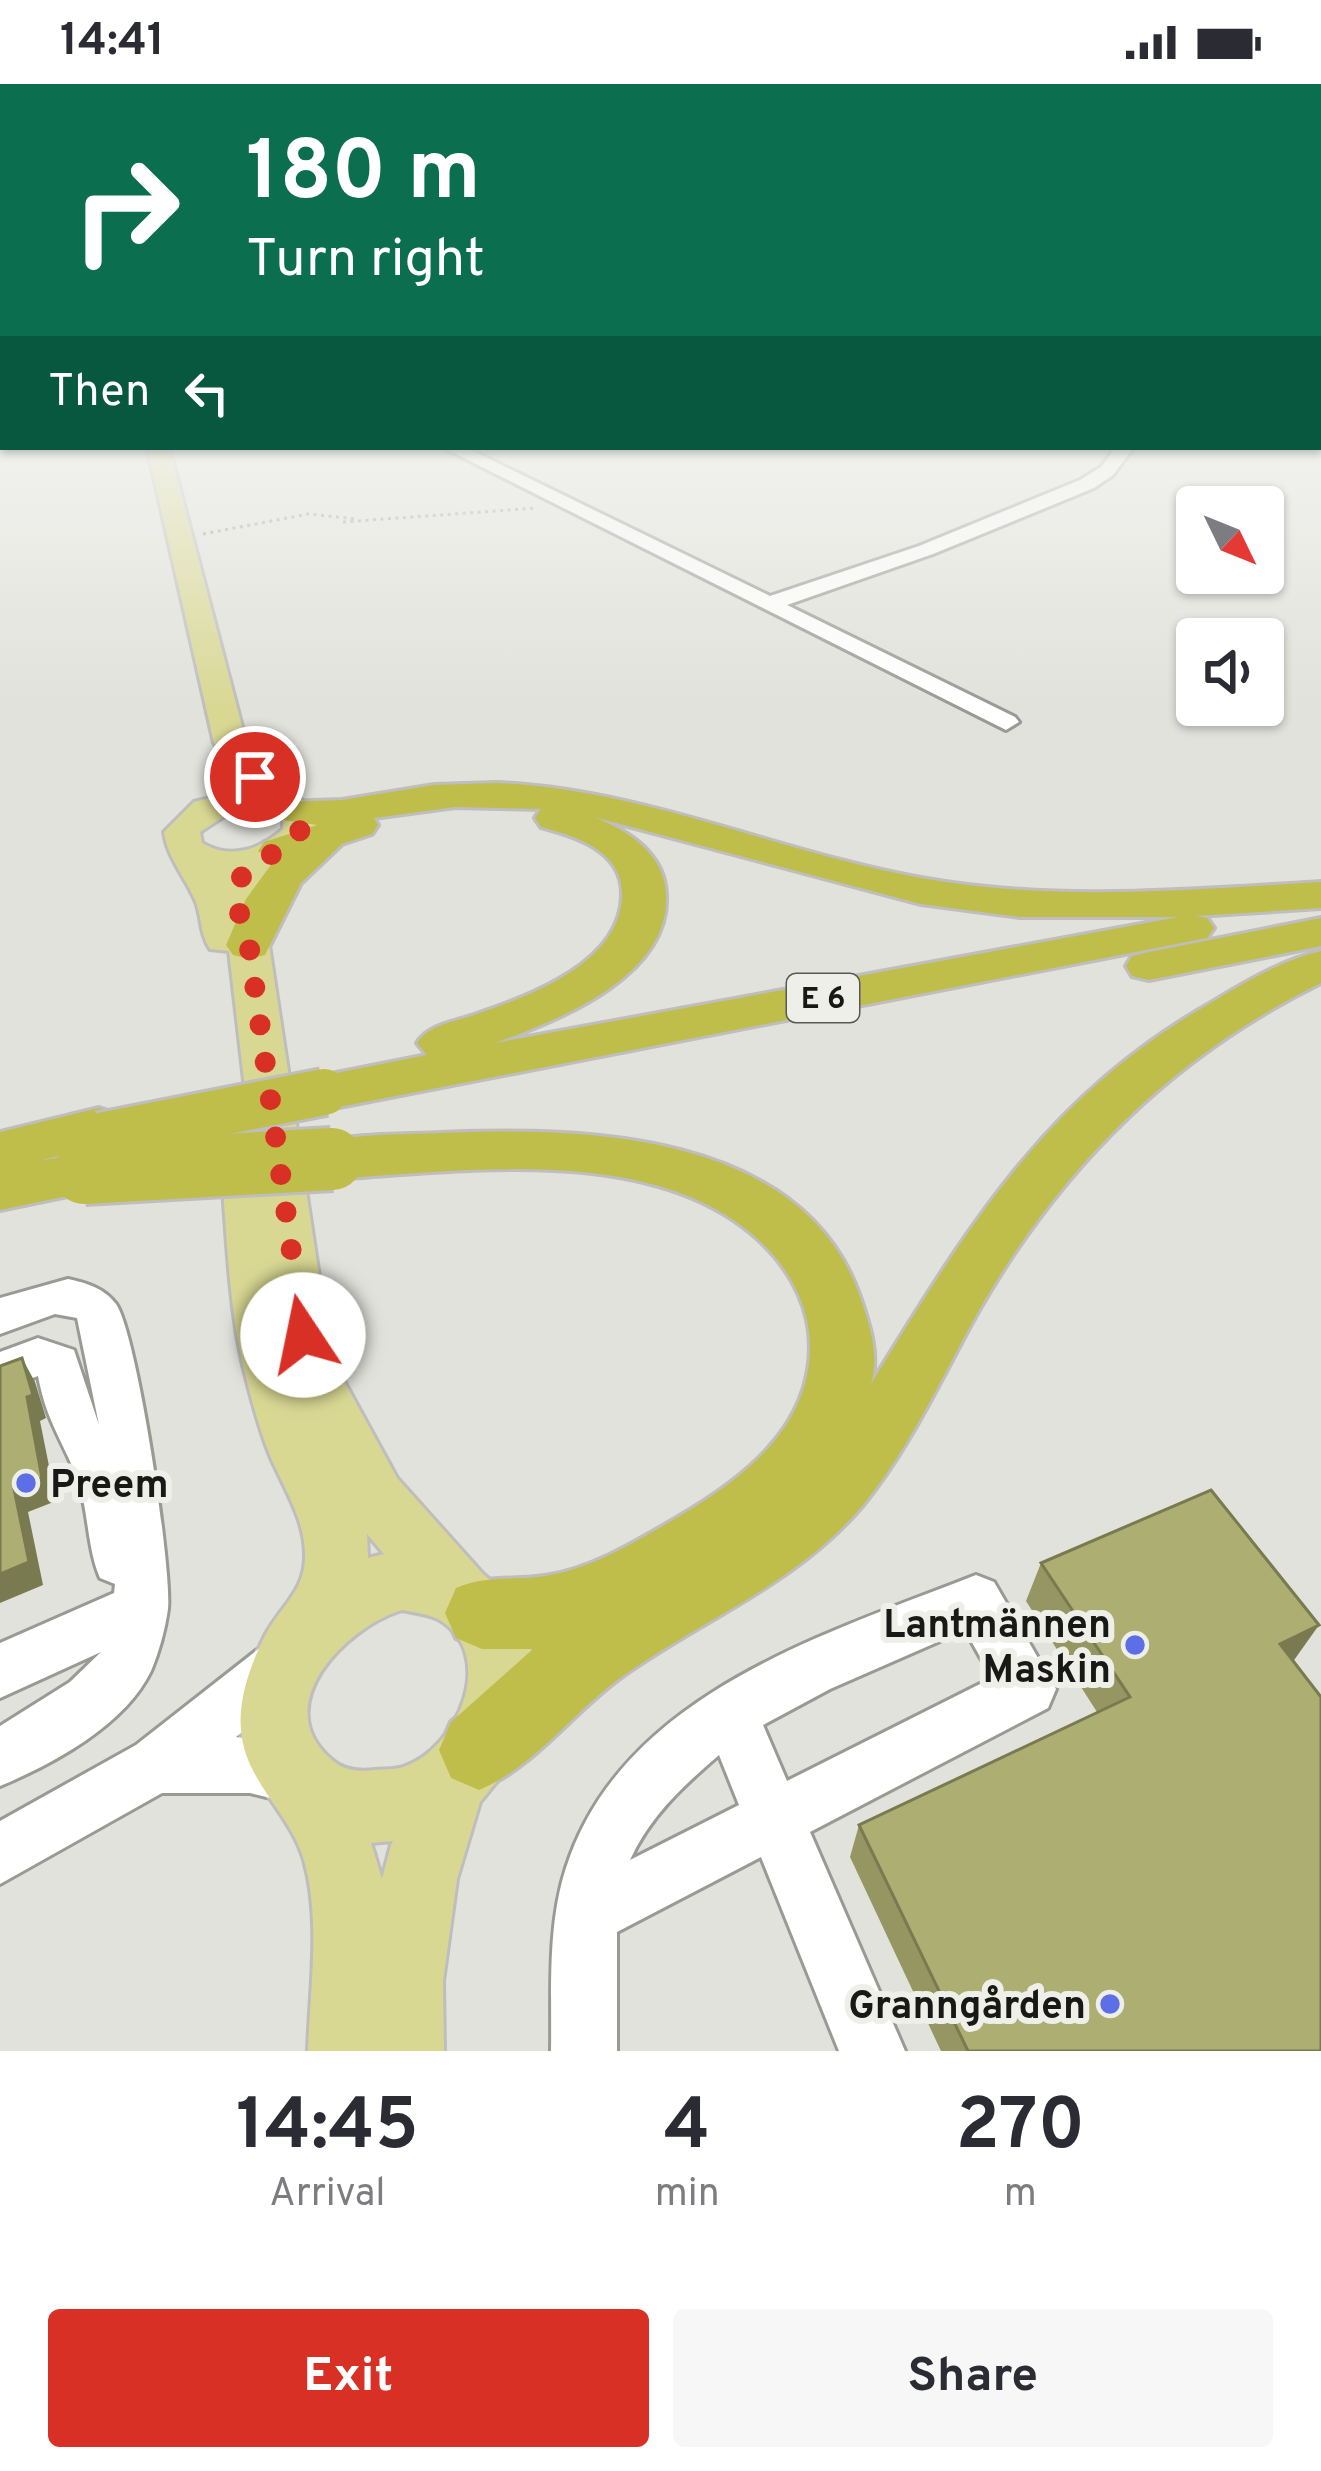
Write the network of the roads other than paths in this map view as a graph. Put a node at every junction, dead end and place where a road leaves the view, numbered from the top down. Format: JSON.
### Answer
{"nodes":[{"id":1,"x":178,"y":522,"type":"edge"},
{"id":2,"x":600,"y":522,"type":"edge"},
{"id":3,"x":995,"y":522,"type":"edge"},
{"id":4,"x":769,"y":604,"type":"junction"},
{"id":5,"x":198,"y":623,"type":"junction"},
{"id":6,"x":1006,"y":722,"type":"dead end"},
{"id":7,"x":347,"y":828,"type":"junction"},
{"id":8,"x":201,"y":830,"type":"junction"},
{"id":9,"x":280,"y":831,"type":"junction"},
{"id":10,"x":1321,"y":899,"type":"edge"},
{"id":11,"x":1321,"y":932,"type":"edge"},
{"id":12,"x":249,"y":945,"type":"junction"},
{"id":13,"x":1321,"y":965,"type":"edge"},
{"id":14,"x":326,"y":1113,"type":"junction"},
{"id":15,"x":101,"y":1151,"type":"junction"},
{"id":16,"x":0,"y":1154,"type":"edge"},
{"id":17,"x":0,"y":1190,"type":"edge"},
{"id":18,"x":0,"y":1316,"type":"edge"},
{"id":19,"x":0,"y":1371,"type":"edge"},
{"id":20,"x":470,"y":1602,"type":"junction"},
{"id":21,"x":135,"y":1609,"type":"junction"},
{"id":22,"x":304,"y":1636,"type":"junction"},
{"id":23,"x":0,"y":1671,"type":"edge"},
{"id":24,"x":730,"y":1716,"type":"junction"},
{"id":25,"x":0,"y":1758,"type":"edge"},
{"id":26,"x":465,"y":1764,"type":"junction"},
{"id":27,"x":156,"y":1766,"type":"junction"},
{"id":28,"x":304,"y":1782,"type":"junction"},
{"id":29,"x":776,"y":1818,"type":"junction"},
{"id":30,"x":0,"y":1854,"type":"edge"},
{"id":31,"x":591,"y":1912,"type":"junction"},
{"id":32,"x":349,"y":2051,"type":"edge"},
{"id":33,"x":403,"y":2051,"type":"edge"},
{"id":34,"x":584,"y":2051,"type":"edge"},
{"id":35,"x":872,"y":2051,"type":"edge"}],
"edges":[{"from":1,"to":5,"type":"main road"},
{"from":2,"to":4,"type":"street"},
{"from":3,"to":4,"type":"street"},
{"from":4,"to":6,"type":"street"},
{"from":5,"to":8,"type":"main road"},
{"from":5,"to":9,"type":"main road"},
{"from":7,"to":9,"type":"highway"},
{"from":7,"to":12,"type":"highway"},
{"from":7,"to":14,"type":"highway"},
{"from":8,"to":9,"type":"main road"},
{"from":8,"to":9,"type":"main road"},
{"from":8,"to":22,"type":"main road"},
{"from":9,"to":10,"type":"highway"},
{"from":9,"to":12,"type":"main road"},
{"from":10,"to":14,"type":"highway","number":"E 6"},
{"from":11,"to":14,"type":"highway","number":"E 6"},
{"from":12,"to":20,"type":"main road"},
{"from":13,"to":26,"type":"highway"},
{"from":14,"to":15,"type":"highway","bridge":true},
{"from":14,"to":15,"type":"highway"},
{"from":14,"to":20,"type":"highway"},
{"from":15,"to":16,"type":"highway"},
{"from":15,"to":17,"type":"highway"},
{"from":18,"to":21,"type":"street"},
{"from":19,"to":21,"type":"street"},
{"from":20,"to":22,"type":"main road"},
{"from":20,"to":26,"type":"main road"},
{"from":21,"to":23,"type":"street"},
{"from":21,"to":25,"type":"street"},
{"from":22,"to":27,"type":"street"},
{"from":22,"to":28,"type":"main road"},
{"from":24,"to":29,"type":"street"},
{"from":24,"to":29,"type":"street"},
{"from":24,"to":31,"type":"street"},
{"from":26,"to":28,"type":"main road"},
{"from":26,"to":33,"type":"main road"},
{"from":27,"to":28,"type":"street"},
{"from":27,"to":30,"type":"street"},
{"from":28,"to":32,"type":"main road"},
{"from":29,"to":31,"type":"street"},
{"from":29,"to":35,"type":"street"},
{"from":31,"to":34,"type":"street"}]}
